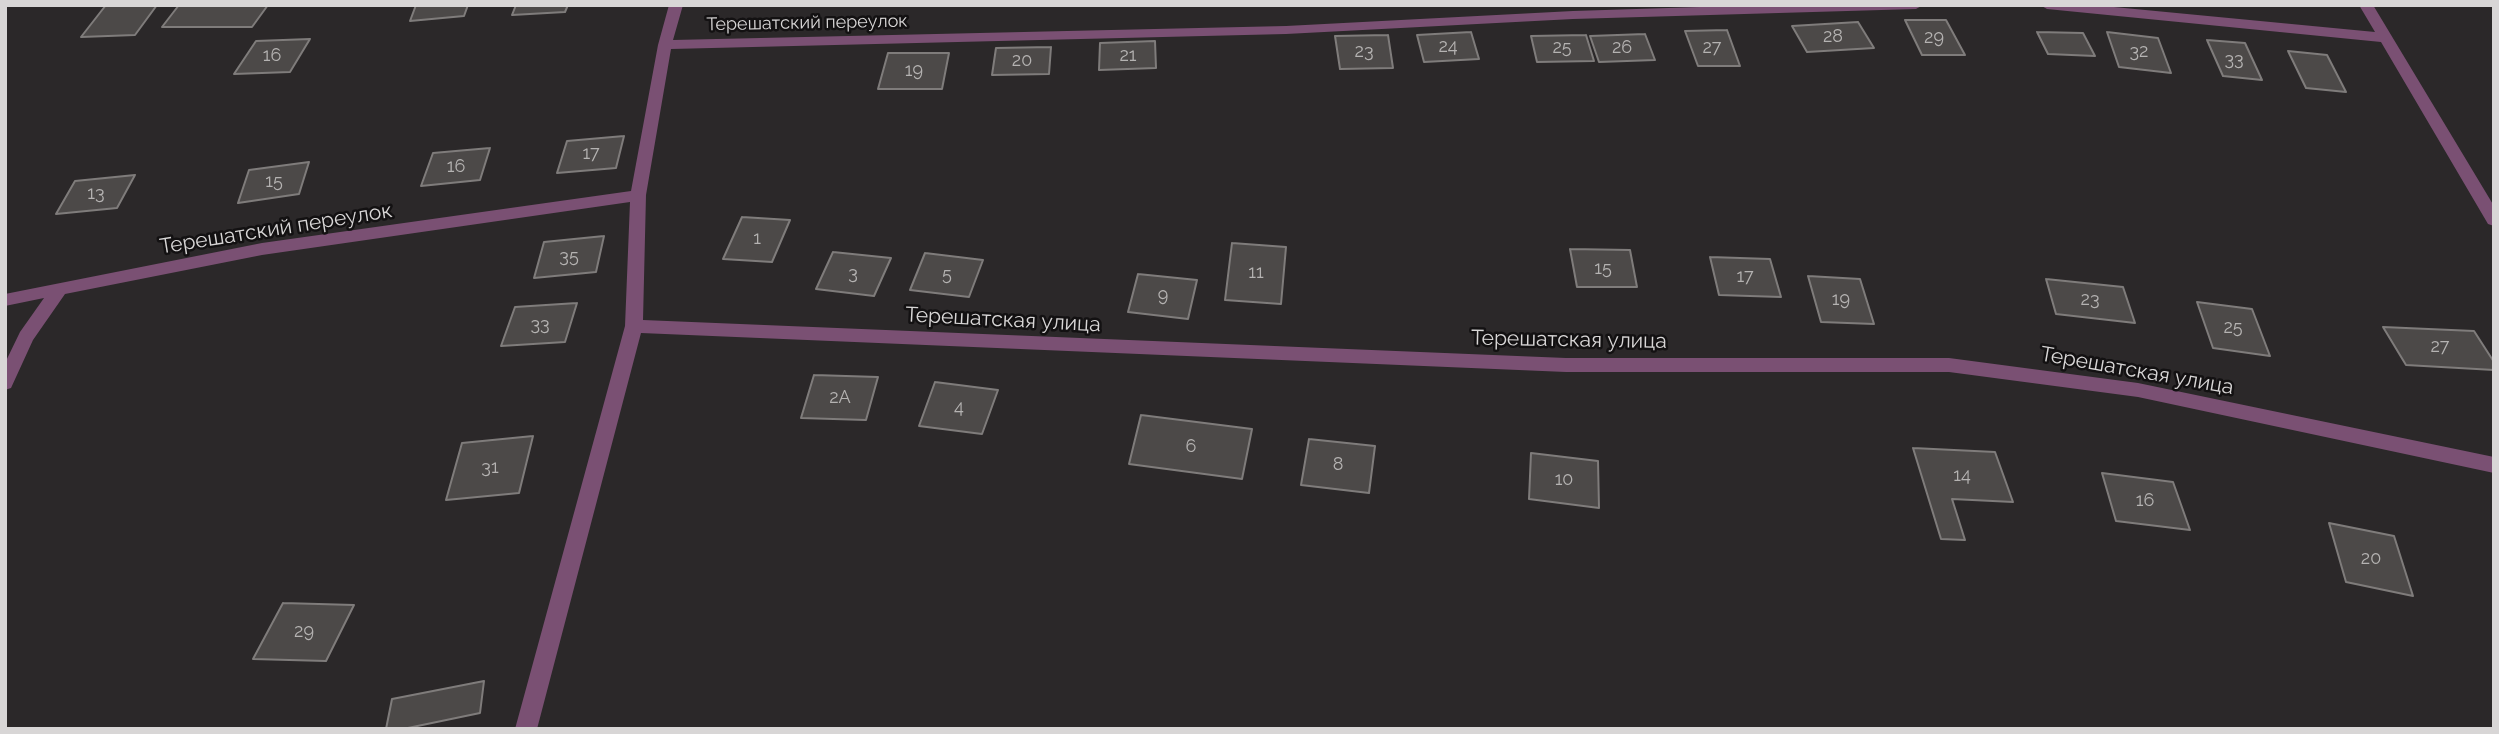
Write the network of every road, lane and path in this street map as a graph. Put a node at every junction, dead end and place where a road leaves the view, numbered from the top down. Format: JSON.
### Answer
{"nodes":[{"id":1,"x":676,"y":5,"type":"edge"},
{"id":2,"x":1916,"y":5,"type":"edge"},
{"id":3,"x":2047,"y":5,"type":"edge"},
{"id":4,"x":2366,"y":5,"type":"edge"},
{"id":5,"x":2388,"y":38,"type":"junction"},
{"id":6,"x":665,"y":45,"type":"junction"},
{"id":7,"x":638,"y":195,"type":"junction"},
{"id":8,"x":2494,"y":220,"type":"edge"},
{"id":9,"x":60,"y":289,"type":"junction"},
{"id":10,"x":5,"y":300,"type":"edge"},
{"id":11,"x":634,"y":326,"type":"junction"},
{"id":12,"x":5,"y":383,"type":"edge"},
{"id":13,"x":2494,"y":465,"type":"edge"},
{"id":14,"x":526,"y":729,"type":"edge"}],
"edges":[{"from":1,"to":6,"type":"street"},
{"from":2,"to":6,"type":"street","name":"Терешатский переулок"},
{"from":3,"to":5,"type":"street"},
{"from":4,"to":5,"type":"street"},
{"from":5,"to":8,"type":"street"},
{"from":6,"to":7,"type":"street"},
{"from":7,"to":9,"type":"street","name":"Терешатский переулок"},
{"from":7,"to":11,"type":"street"},
{"from":9,"to":10,"type":"street","name":"Терешатский переулок"},
{"from":9,"to":12,"type":"street"},
{"from":11,"to":13,"type":"street","name":"Терешатская улица"},
{"from":11,"to":14,"type":"street"}]}
